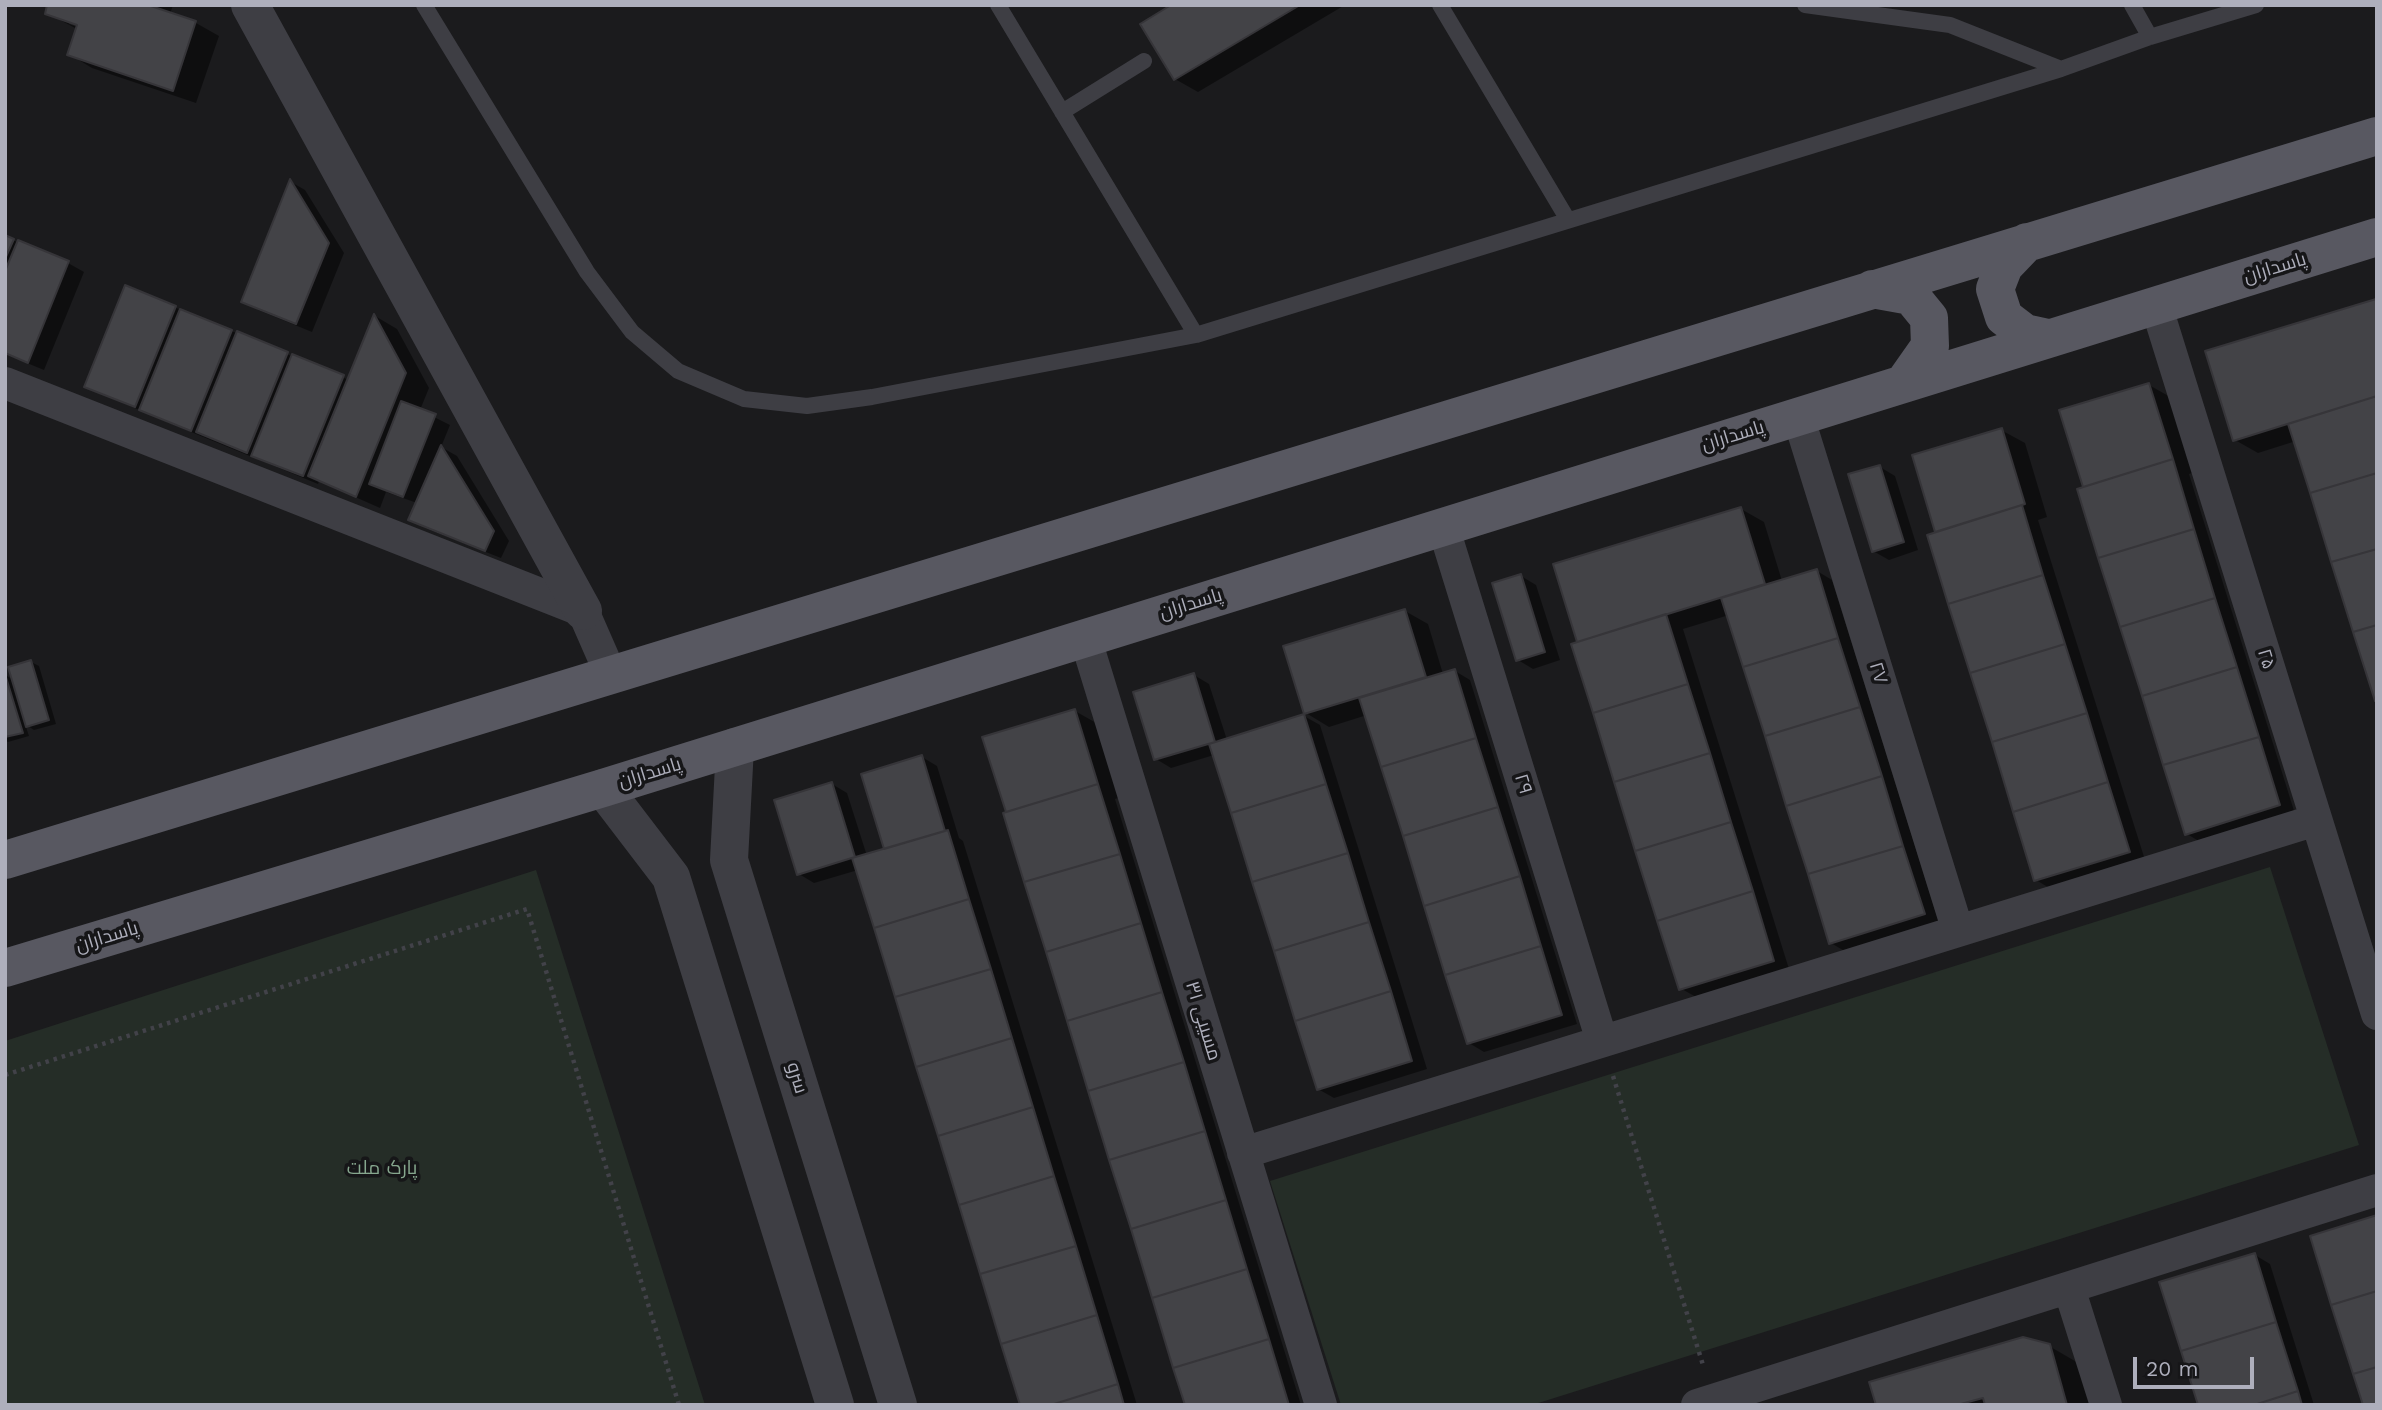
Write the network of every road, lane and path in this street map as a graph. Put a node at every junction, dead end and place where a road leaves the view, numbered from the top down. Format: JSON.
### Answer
{"nodes":[{"id":1,"x":250,"y":5,"type":"edge"},
{"id":2,"x":424,"y":5,"type":"edge"},
{"id":3,"x":998,"y":5,"type":"edge"},
{"id":4,"x":1440,"y":5,"type":"edge"},
{"id":5,"x":1805,"y":5,"type":"edge"},
{"id":6,"x":2132,"y":5,"type":"edge"},
{"id":7,"x":2256,"y":5,"type":"edge"},
{"id":8,"x":2150,"y":37,"type":"junction"},
{"id":9,"x":1144,"y":61,"type":"dead end"},
{"id":10,"x":2061,"y":69,"type":"junction"},
{"id":11,"x":1062,"y":112,"type":"junction"},
{"id":12,"x":2377,"y":136,"type":"edge"},
{"id":13,"x":1568,"y":220,"type":"junction"},
{"id":14,"x":2377,"y":237,"type":"edge"},
{"id":15,"x":2027,"y":242,"type":"junction"},
{"id":16,"x":1872,"y":289,"type":"junction"},
{"id":17,"x":2156,"y":304,"type":"junction"},
{"id":18,"x":1196,"y":335,"type":"junction"},
{"id":19,"x":2048,"y":338,"type":"junction"},
{"id":20,"x":5,"y":383,"type":"edge"},
{"id":21,"x":1904,"y":383,"type":"junction"},
{"id":22,"x":1798,"y":416,"type":"junction"},
{"id":23,"x":1443,"y":526,"type":"junction"},
{"id":24,"x":583,"y":611,"type":"junction"},
{"id":25,"x":1085,"y":637,"type":"junction"},
{"id":26,"x":611,"y":675,"type":"junction"},
{"id":27,"x":735,"y":747,"type":"junction"},
{"id":28,"x":603,"y":788,"type":"junction"},
{"id":29,"x":2316,"y":820,"type":"junction"},
{"id":30,"x":8,"y":852,"type":"edge"},
{"id":31,"x":1958,"y":931,"type":"junction"},
{"id":32,"x":5,"y":968,"type":"edge"},
{"id":33,"x":2377,"y":1014,"type":"edge"},
{"id":34,"x":1602,"y":1041,"type":"junction"},
{"id":35,"x":5,"y":1075,"type":"edge"},
{"id":36,"x":1243,"y":1153,"type":"junction"},
{"id":37,"x":2377,"y":1190,"type":"edge"},
{"id":38,"x":2069,"y":1288,"type":"junction"},
{"id":39,"x":1709,"y":1403,"type":"edge"},
{"id":40,"x":679,"y":1405,"type":"edge"},
{"id":41,"x":835,"y":1405,"type":"edge"},
{"id":42,"x":898,"y":1405,"type":"edge"},
{"id":43,"x":1321,"y":1405,"type":"edge"},
{"id":44,"x":2106,"y":1405,"type":"edge"}],
"edges":[{"from":1,"to":24,"type":"street"},
{"from":2,"to":18,"type":"lane"},
{"from":3,"to":11,"type":"lane"},
{"from":4,"to":13,"type":"lane"},
{"from":5,"to":10,"type":"lane"},
{"from":6,"to":8,"type":"lane"},
{"from":7,"to":8,"type":"lane"},
{"from":8,"to":10,"type":"lane"},
{"from":9,"to":11,"type":"lane"},
{"from":10,"to":13,"type":"lane"},
{"from":11,"to":18,"type":"lane"},
{"from":12,"to":15,"type":"main road"},
{"from":13,"to":18,"type":"lane"},
{"from":14,"to":17,"type":"main road","name":"پاسداران"},
{"from":15,"to":16,"type":"main road"},
{"from":15,"to":19,"type":"main road"},
{"from":16,"to":21,"type":"main road"},
{"from":16,"to":26,"type":"main road"},
{"from":17,"to":19,"type":"main road","name":"پاسداران"},
{"from":17,"to":29,"type":"street","name":"۲۵"},
{"from":19,"to":21,"type":"main road","name":"پاسداران"},
{"from":20,"to":24,"type":"street"},
{"from":21,"to":22,"type":"main road","name":"پاسداران"},
{"from":22,"to":23,"type":"main road","name":"پاسداران"},
{"from":22,"to":31,"type":"street","name":"۲۷"},
{"from":23,"to":25,"type":"main road","name":"پاسداران"},
{"from":23,"to":34,"type":"street","name":"۲۹"},
{"from":24,"to":26,"type":"street"},
{"from":25,"to":27,"type":"main road","name":"پاسداران"},
{"from":25,"to":36,"type":"street","name":"۳۱ مسیبی"},
{"from":26,"to":30,"type":"main road"},
{"from":27,"to":28,"type":"main road","name":"پاسداران"},
{"from":27,"to":42,"type":"street","name":"سرو"},
{"from":28,"to":32,"type":"main road","name":"پاسداران"},
{"from":28,"to":41,"type":"street"},
{"from":29,"to":31,"type":"street"},
{"from":29,"to":33,"type":"street","name":"۲۵"},
{"from":31,"to":34,"type":"street"},
{"from":34,"to":36,"type":"street"},
{"from":34,"to":39,"type":"path"},
{"from":35,"to":40,"type":"path"},
{"from":36,"to":43,"type":"street","name":"۳۱ مسیبی"},
{"from":37,"to":38,"type":"street"},
{"from":38,"to":39,"type":"street"},
{"from":38,"to":44,"type":"street"}]}
